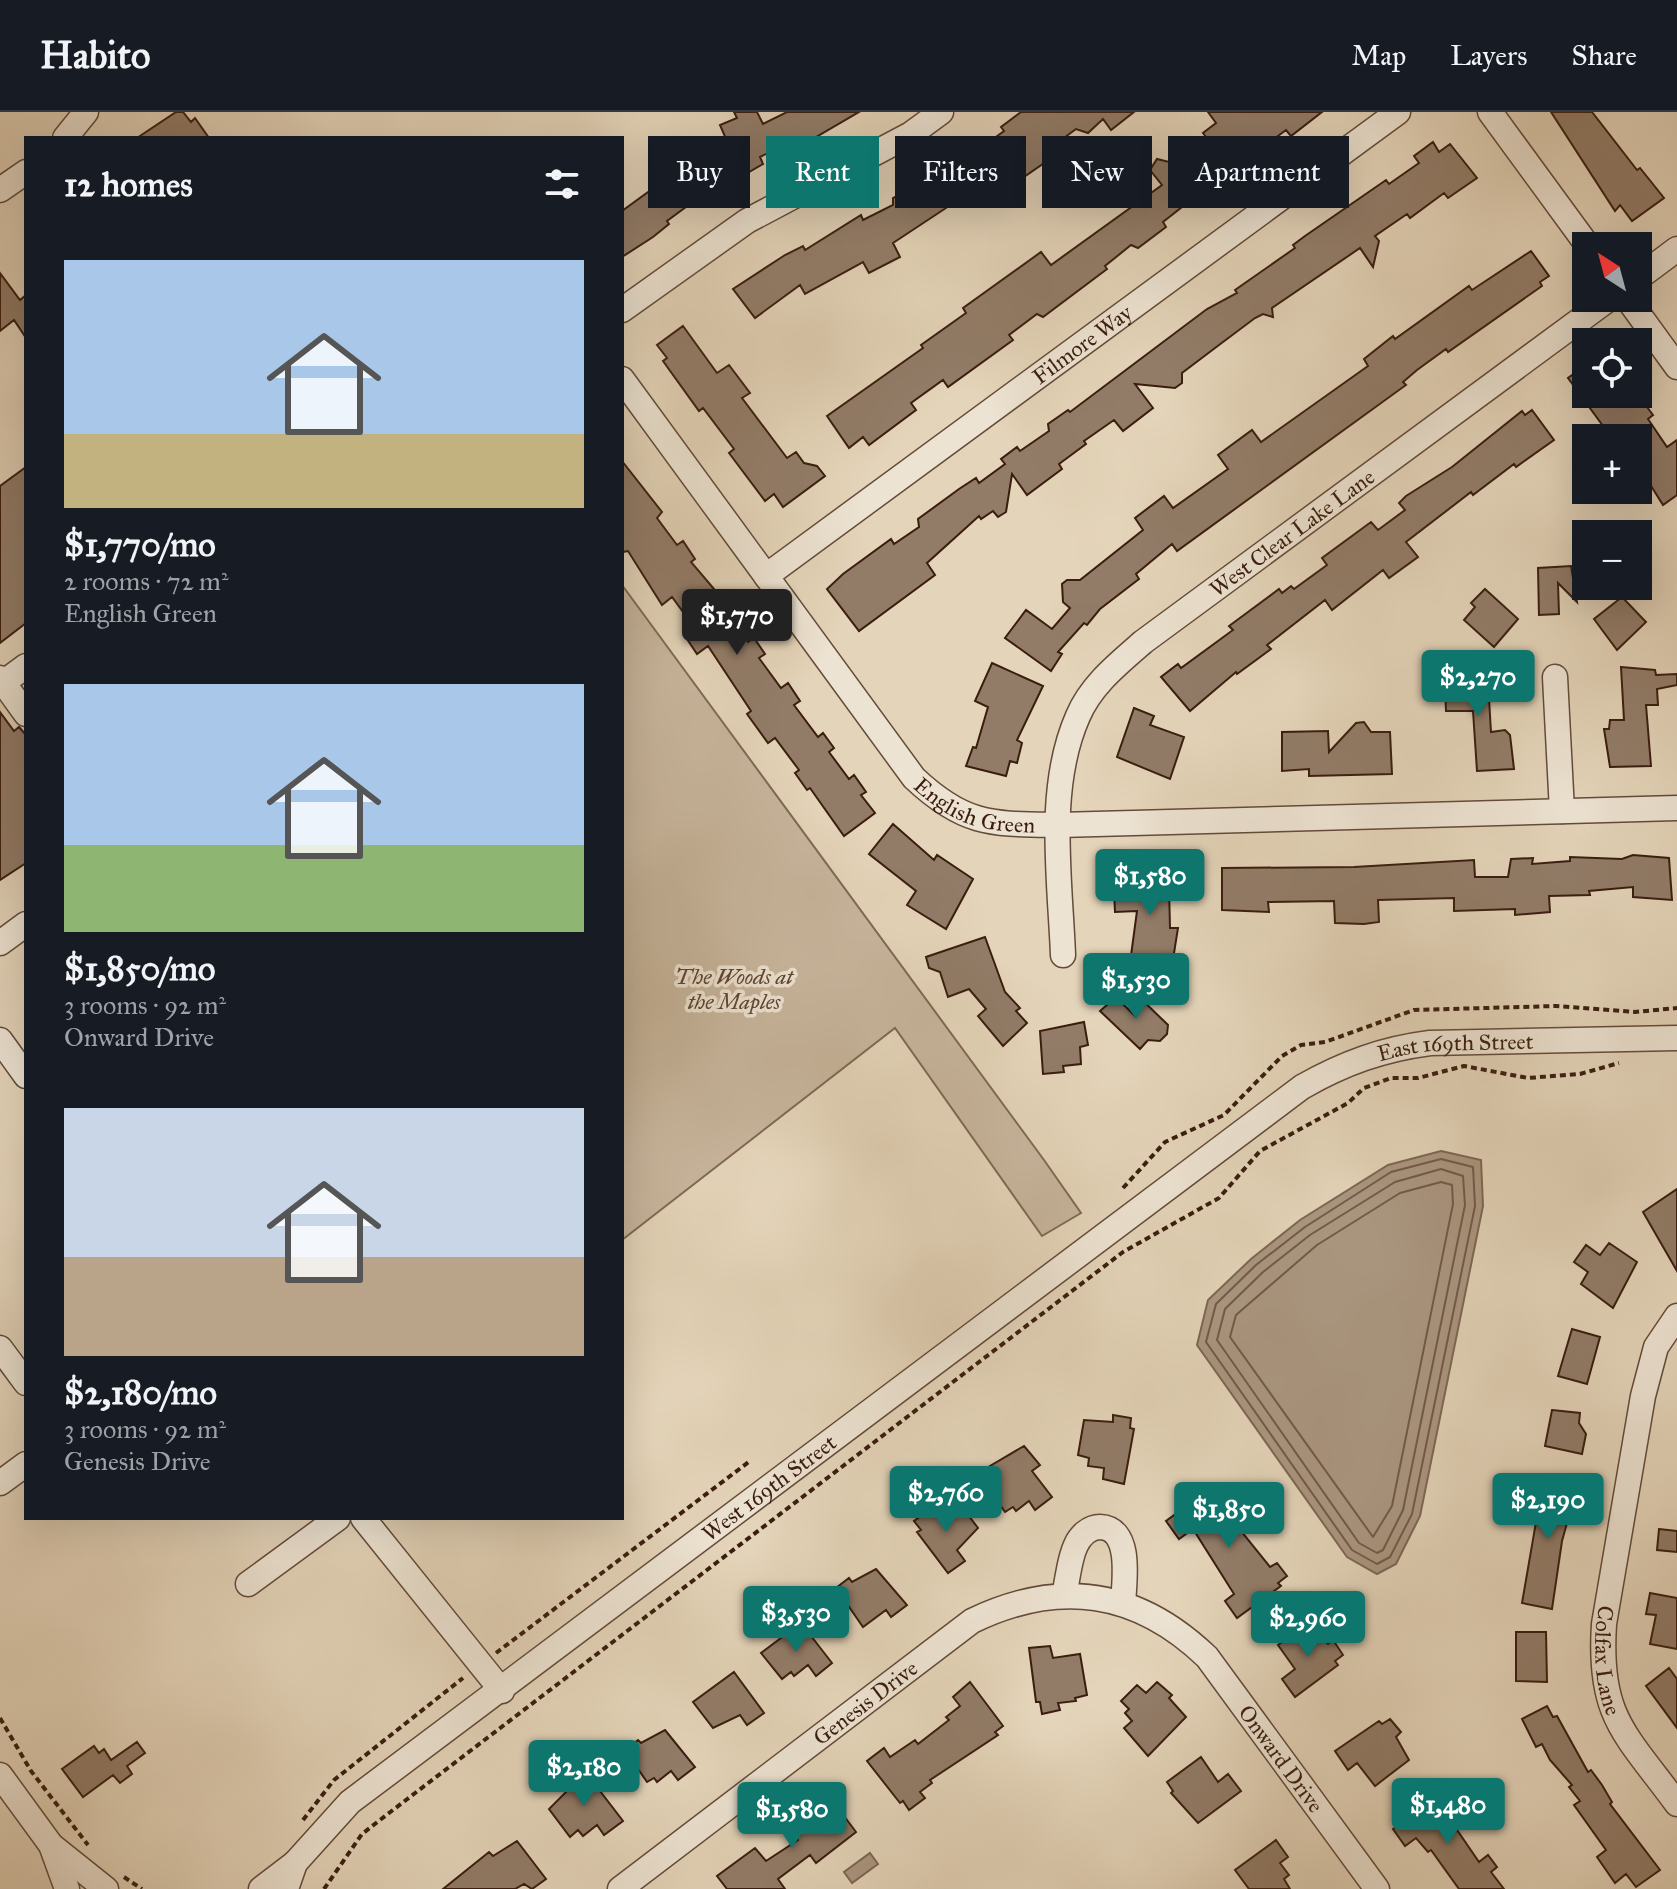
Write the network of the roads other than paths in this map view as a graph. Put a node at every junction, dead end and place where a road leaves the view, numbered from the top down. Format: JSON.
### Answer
{"nodes":[{"id":1,"x":86,"y":112,"type":"edge"},
{"id":2,"x":941,"y":112,"type":"edge"},
{"id":3,"x":1398,"y":112,"type":"edge"},
{"id":4,"x":1490,"y":112,"type":"edge"},
{"id":5,"x":67,"y":136,"type":"edge"},
{"id":6,"x":24,"y":173,"type":"edge"},
{"id":7,"x":0,"y":190,"type":"edge"},
{"id":8,"x":1578,"y":232,"type":"edge"},
{"id":9,"x":1677,"y":249,"type":"edge"},
{"id":10,"x":1652,"y":268,"type":"edge"},
{"id":11,"x":624,"y":309,"type":"edge"},
{"id":12,"x":1591,"y":312,"type":"edge"},
{"id":13,"x":1637,"y":312,"type":"edge"},
{"id":14,"x":1677,"y":367,"type":"edge"},
{"id":15,"x":624,"y":382,"type":"edge"},
{"id":16,"x":766,"y":576,"type":"junction"},
{"id":17,"x":24,"y":667,"type":"edge"},
{"id":18,"x":1555,"y":677,"type":"dead end"},
{"id":19,"x":1,"y":682,"type":"edge"},
{"id":20,"x":24,"y":711,"type":"edge"},
{"id":21,"x":1677,"y":808,"type":"edge"},
{"id":22,"x":1562,"y":811,"type":"junction"},
{"id":23,"x":1059,"y":825,"type":"junction"},
{"id":24,"x":24,"y":925,"type":"edge"},
{"id":25,"x":0,"y":943,"type":"edge"},
{"id":26,"x":1063,"y":955,"type":"dead end"},
{"id":27,"x":1677,"y":1038,"type":"edge"},
{"id":28,"x":0,"y":1040,"type":"edge"},
{"id":29,"x":24,"y":1073,"type":"edge"},
{"id":30,"x":1254,"y":1124,"type":"joint"},
{"id":31,"x":1677,"y":1316,"type":"edge"},
{"id":32,"x":0,"y":1348,"type":"edge"},
{"id":33,"x":24,"y":1380,"type":"edge"},
{"id":34,"x":24,"y":1465,"type":"edge"},
{"id":35,"x":0,"y":1483,"type":"edge"},
{"id":36,"x":335,"y":1520,"type":"edge"},
{"id":37,"x":365,"y":1520,"type":"edge"},
{"id":38,"x":248,"y":1584,"type":"dead end"},
{"id":39,"x":1064,"y":1595,"type":"junction"},
{"id":40,"x":1093,"y":1596,"type":"joint"},
{"id":41,"x":1123,"y":1604,"type":"junction"},
{"id":42,"x":502,"y":1691,"type":"junction"},
{"id":43,"x":0,"y":1775,"type":"edge"},
{"id":44,"x":1677,"y":1804,"type":"edge"},
{"id":45,"x":51,"y":1845,"type":"junction"},
{"id":46,"x":295,"y":1863,"type":"junction"},
{"id":47,"x":67,"y":1889,"type":"edge"},
{"id":48,"x":106,"y":1889,"type":"edge"},
{"id":49,"x":261,"y":1889,"type":"edge"},
{"id":50,"x":286,"y":1889,"type":"edge"},
{"id":51,"x":620,"y":1889,"type":"edge"},
{"id":52,"x":1377,"y":1889,"type":"edge"}],
"edges":[{"from":1,"to":5,"type":"street"},
{"from":2,"to":11,"type":"street"},
{"from":3,"to":16,"type":"street","name":"Filmore Way"},
{"from":4,"to":8,"type":"street"},
{"from":6,"to":7,"type":"street"},
{"from":9,"to":10,"type":"street"},
{"from":12,"to":23,"type":"street","name":"West Clear Lake Lane"},
{"from":13,"to":14,"type":"street"},
{"from":15,"to":16,"type":"street","name":"English Green"},
{"from":16,"to":23,"type":"street","name":"English Green"},
{"from":17,"to":19,"type":"street"},
{"from":18,"to":22,"type":"street"},
{"from":19,"to":20,"type":"street"},
{"from":21,"to":22,"type":"street","name":"English Green"},
{"from":22,"to":23,"type":"street","name":"English Green"},
{"from":23,"to":26,"type":"street","name":"West Clear Lake Lane"},
{"from":24,"to":25,"type":"street"},
{"from":27,"to":30,"type":"street","name":"East 169th Street"},
{"from":28,"to":29,"type":"street"},
{"from":30,"to":42,"type":"street","name":"West 169th Street"},
{"from":31,"to":44,"type":"street","name":"Colfax Lane"},
{"from":32,"to":33,"type":"street"},
{"from":34,"to":35,"type":"street"},
{"from":36,"to":38,"type":"street"},
{"from":37,"to":42,"type":"street"},
{"from":39,"to":40,"type":"street","name":"Genesis Drive"},
{"from":39,"to":41,"type":"street"},
{"from":39,"to":51,"type":"street","name":"Genesis Drive"},
{"from":40,"to":41,"type":"street","name":"Onward Drive"},
{"from":41,"to":52,"type":"street","name":"Onward Drive"},
{"from":42,"to":46,"type":"street","name":"West 169th Street"},
{"from":43,"to":45,"type":"street"},
{"from":45,"to":47,"type":"street"},
{"from":45,"to":48,"type":"street"},
{"from":46,"to":49,"type":"street","name":"West 169th Street"},
{"from":46,"to":50,"type":"street","name":"West 169th Street"}]}
